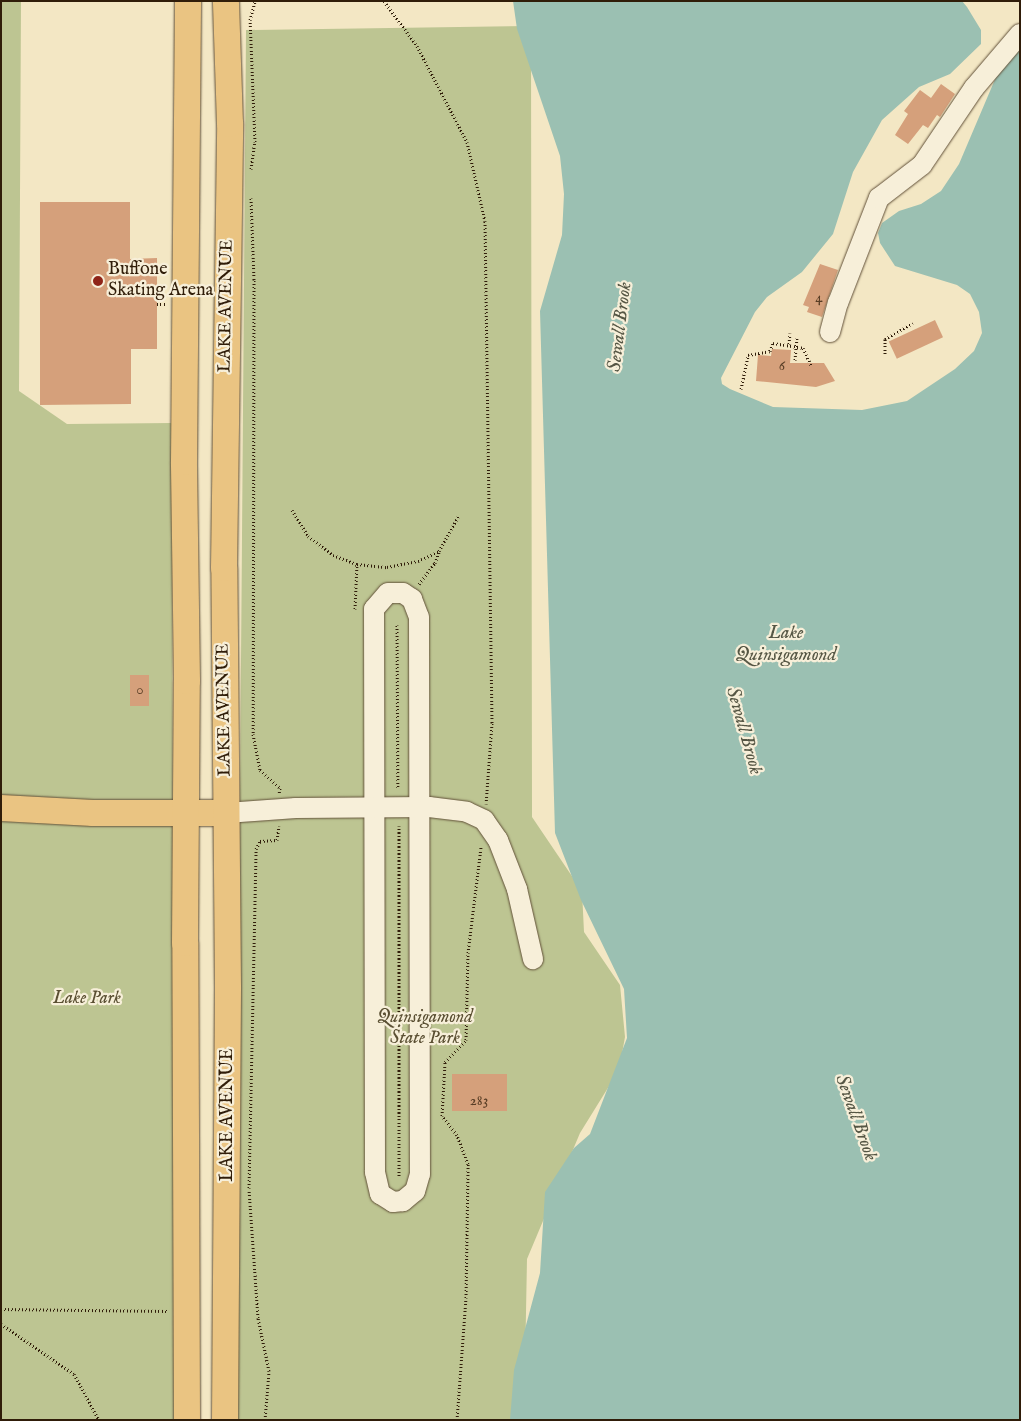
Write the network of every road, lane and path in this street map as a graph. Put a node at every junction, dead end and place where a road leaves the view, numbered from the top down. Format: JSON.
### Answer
{"nodes":[{"id":1,"x":188,"y":1,"type":"edge"},
{"id":2,"x":226,"y":1,"type":"edge"},
{"id":3,"x":255,"y":1,"type":"edge"},
{"id":4,"x":384,"y":1,"type":"edge"},
{"id":5,"x":1020,"y":34,"type":"edge"},
{"id":6,"x":250,"y":173,"type":"dead end"},
{"id":7,"x":251,"y":194,"type":"dead end"},
{"id":8,"x":914,"y":323,"type":"dead end"},
{"id":9,"x":830,"y":332,"type":"dead end"},
{"id":10,"x":790,"y":333,"type":"dead end"},
{"id":11,"x":797,"y":338,"type":"dead end"},
{"id":12,"x":789,"y":344,"type":"junction"},
{"id":13,"x":796,"y":345,"type":"junction"},
{"id":14,"x":885,"y":354,"type":"dead end"},
{"id":15,"x":795,"y":360,"type":"dead end"},
{"id":16,"x":810,"y":365,"type":"dead end"},
{"id":17,"x":741,"y":389,"type":"dead end"},
{"id":18,"x":292,"y":510,"type":"dead end"},
{"id":19,"x":459,"y":515,"type":"dead end"},
{"id":20,"x":439,"y":551,"type":"junction"},
{"id":21,"x":357,"y":564,"type":"junction"},
{"id":22,"x":415,"y":588,"type":"dead end"},
{"id":23,"x":355,"y":610,"type":"dead end"},
{"id":24,"x":397,"y":625,"type":"dead end"},
{"id":25,"x":398,"y":789,"type":"dead end"},
{"id":26,"x":279,"y":797,"type":"dead end"},
{"id":27,"x":1,"y":808,"type":"edge"},
{"id":28,"x":376,"y":808,"type":"junction"},
{"id":29,"x":419,"y":808,"type":"junction"},
{"id":30,"x":226,"y":813,"type":"junction"},
{"id":31,"x":187,"y":815,"type":"junction"},
{"id":32,"x":278,"y":820,"type":"dead end"},
{"id":33,"x":484,"y":820,"type":"junction"},
{"id":34,"x":399,"y":826,"type":"dead end"},
{"id":35,"x":533,"y":959,"type":"dead end"},
{"id":36,"x":399,"y":1176,"type":"dead end"},
{"id":37,"x":1,"y":1309,"type":"edge"},
{"id":38,"x":177,"y":1312,"type":"dead end"},
{"id":39,"x":1,"y":1324,"type":"edge"},
{"id":40,"x":98,"y":1420,"type":"edge"},
{"id":41,"x":187,"y":1420,"type":"edge"},
{"id":42,"x":225,"y":1420,"type":"edge"},
{"id":43,"x":265,"y":1420,"type":"edge"},
{"id":44,"x":458,"y":1420,"type":"edge"}],
"edges":[{"from":1,"to":31,"type":"main road","name":"LAKE AVENUE"},
{"from":2,"to":30,"type":"main road","name":"LAKE AVENUE"},
{"from":3,"to":6,"type":"path"},
{"from":4,"to":33,"type":"path"},
{"from":5,"to":9,"type":"street"},
{"from":7,"to":26,"type":"path"},
{"from":8,"to":14,"type":"path"},
{"from":10,"to":12,"type":"path"},
{"from":11,"to":13,"type":"path"},
{"from":12,"to":13,"type":"path"},
{"from":12,"to":17,"type":"path"},
{"from":13,"to":15,"type":"path"},
{"from":13,"to":16,"type":"path"},
{"from":18,"to":21,"type":"path"},
{"from":19,"to":20,"type":"path"},
{"from":20,"to":21,"type":"path"},
{"from":20,"to":22,"type":"path"},
{"from":21,"to":23,"type":"path"},
{"from":24,"to":25,"type":"path"},
{"from":27,"to":31,"type":"main road"},
{"from":28,"to":29,"type":"street"},
{"from":28,"to":29,"type":"street"},
{"from":28,"to":29,"type":"street"},
{"from":28,"to":30,"type":"street"},
{"from":29,"to":33,"type":"street"},
{"from":30,"to":31,"type":"main road"},
{"from":30,"to":42,"type":"main road","name":"LAKE AVENUE"},
{"from":31,"to":41,"type":"main road","name":"LAKE AVENUE"},
{"from":32,"to":43,"type":"path"},
{"from":33,"to":35,"type":"street"},
{"from":33,"to":44,"type":"path"},
{"from":34,"to":36,"type":"path"},
{"from":37,"to":38,"type":"path"},
{"from":39,"to":40,"type":"path"}]}
